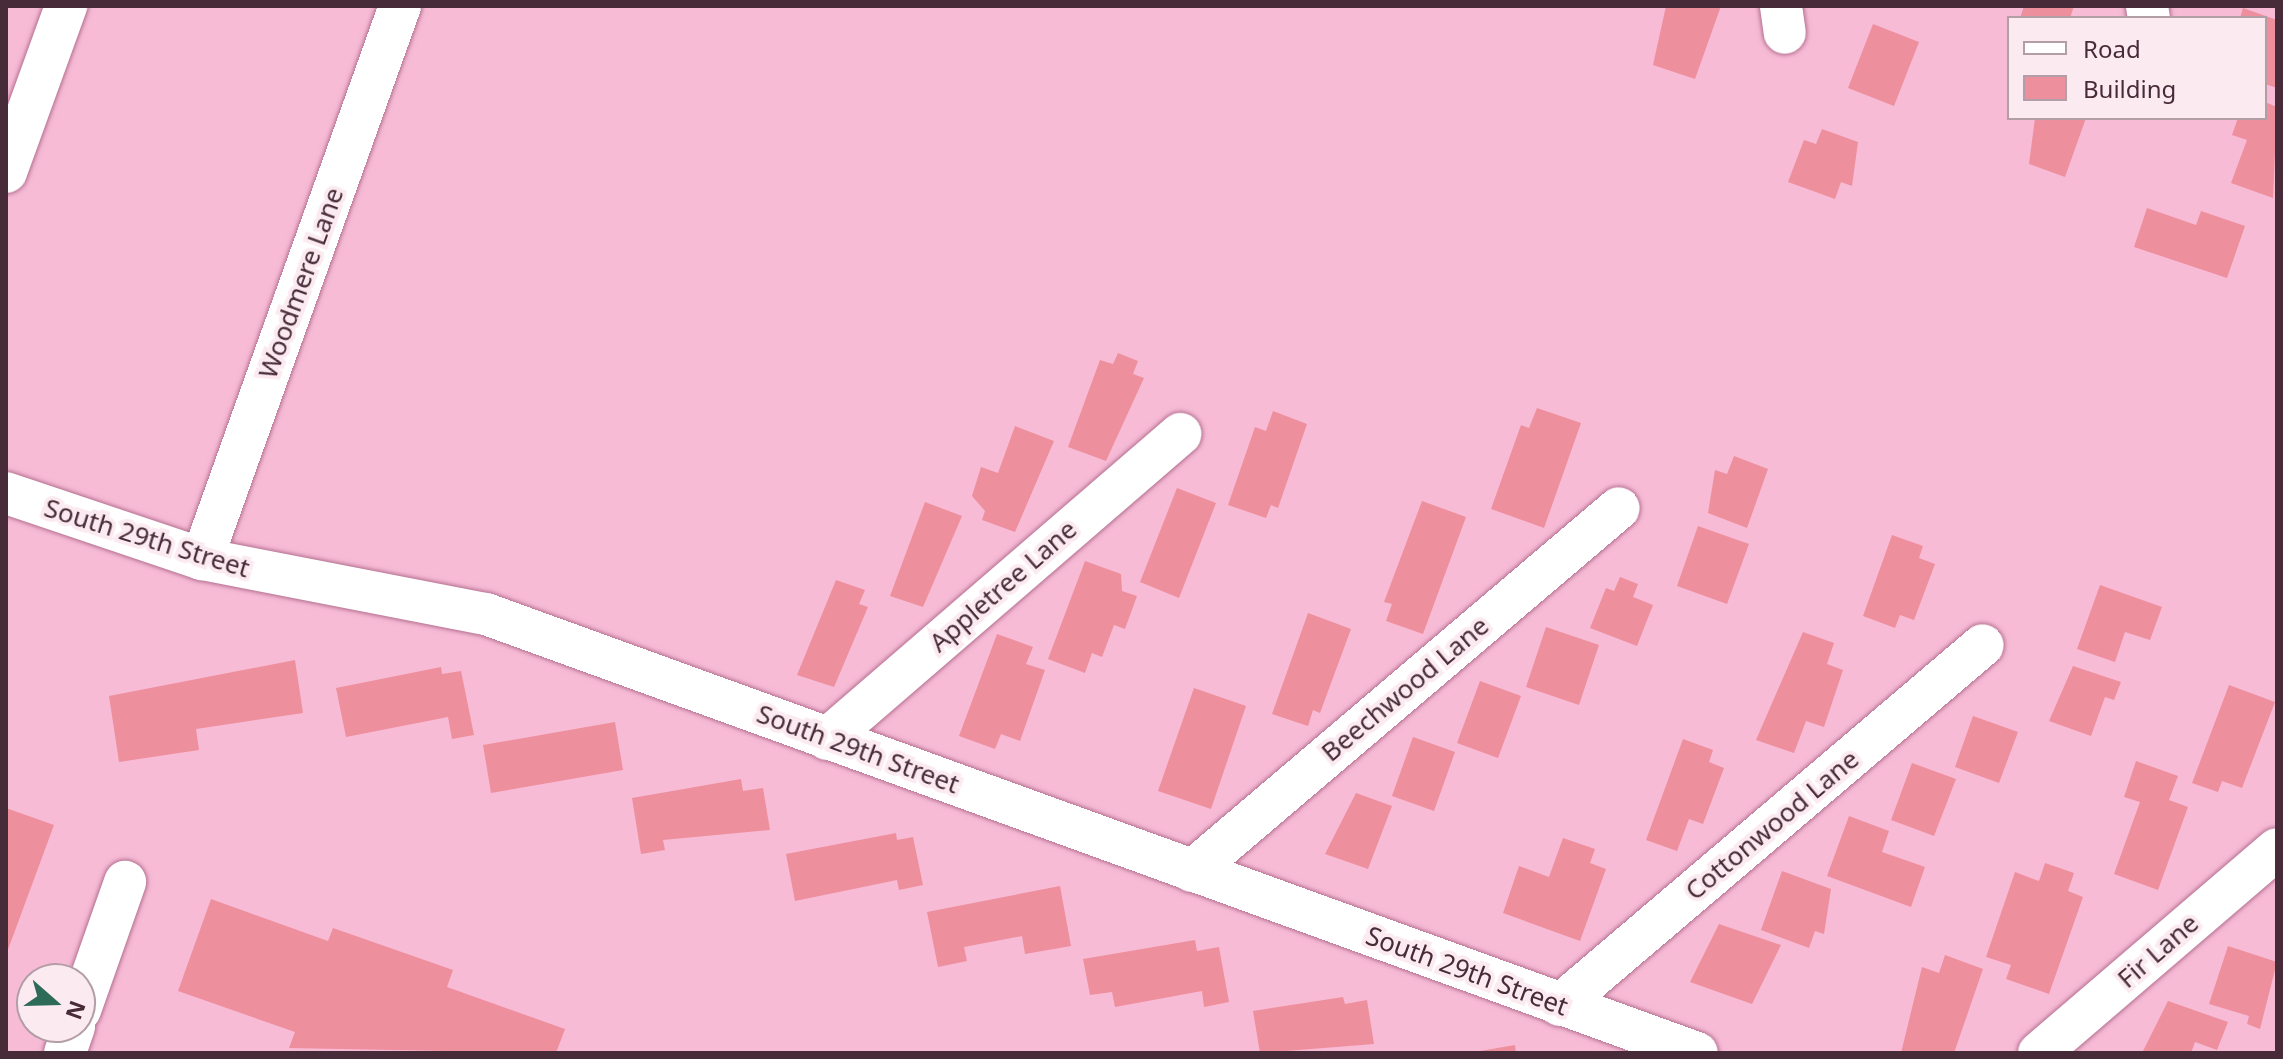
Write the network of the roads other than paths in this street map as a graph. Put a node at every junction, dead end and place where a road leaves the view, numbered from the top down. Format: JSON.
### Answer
{"nodes":[{"id":1,"x":66,"y":6,"type":"edge"},
{"id":2,"x":400,"y":6,"type":"edge"},
{"id":3,"x":6,"y":172,"type":"edge"},
{"id":4,"x":1180,"y":434,"type":"dead end"},
{"id":5,"x":6,"y":493,"type":"edge"},
{"id":6,"x":1619,"y":508,"type":"dead end"},
{"id":7,"x":202,"y":559,"type":"junction"},
{"id":8,"x":1983,"y":645,"type":"dead end"},
{"id":9,"x":827,"y":739,"type":"junction"},
{"id":10,"x":2277,"y":849,"type":"edge"},
{"id":11,"x":1192,"y":871,"type":"junction"},
{"id":12,"x":125,"y":882,"type":"dead end"},
{"id":13,"x":96,"y":972,"type":"edge"},
{"id":14,"x":1560,"y":1005,"type":"junction"},
{"id":15,"x":1697,"y":1053,"type":"edge"},
{"id":16,"x":2039,"y":1053,"type":"edge"}],
"edges":[{"from":1,"to":3,"type":"street"},
{"from":2,"to":7,"type":"street","name":"Woodmere Lane"},
{"from":4,"to":9,"type":"street","name":"Appletree Lane"},
{"from":5,"to":7,"type":"street","name":"South 29th Street"},
{"from":6,"to":11,"type":"street","name":"Beechwood Lane"},
{"from":7,"to":9,"type":"street","name":"South 29th Street"},
{"from":8,"to":14,"type":"street","name":"Cottonwood Lane"},
{"from":9,"to":11,"type":"street","name":"South 29th Street"},
{"from":10,"to":16,"type":"street","name":"Fir Lane"},
{"from":11,"to":14,"type":"street","name":"South 29th Street"},
{"from":12,"to":13,"type":"street"},
{"from":14,"to":15,"type":"street","name":"South 29th Street"}]}
